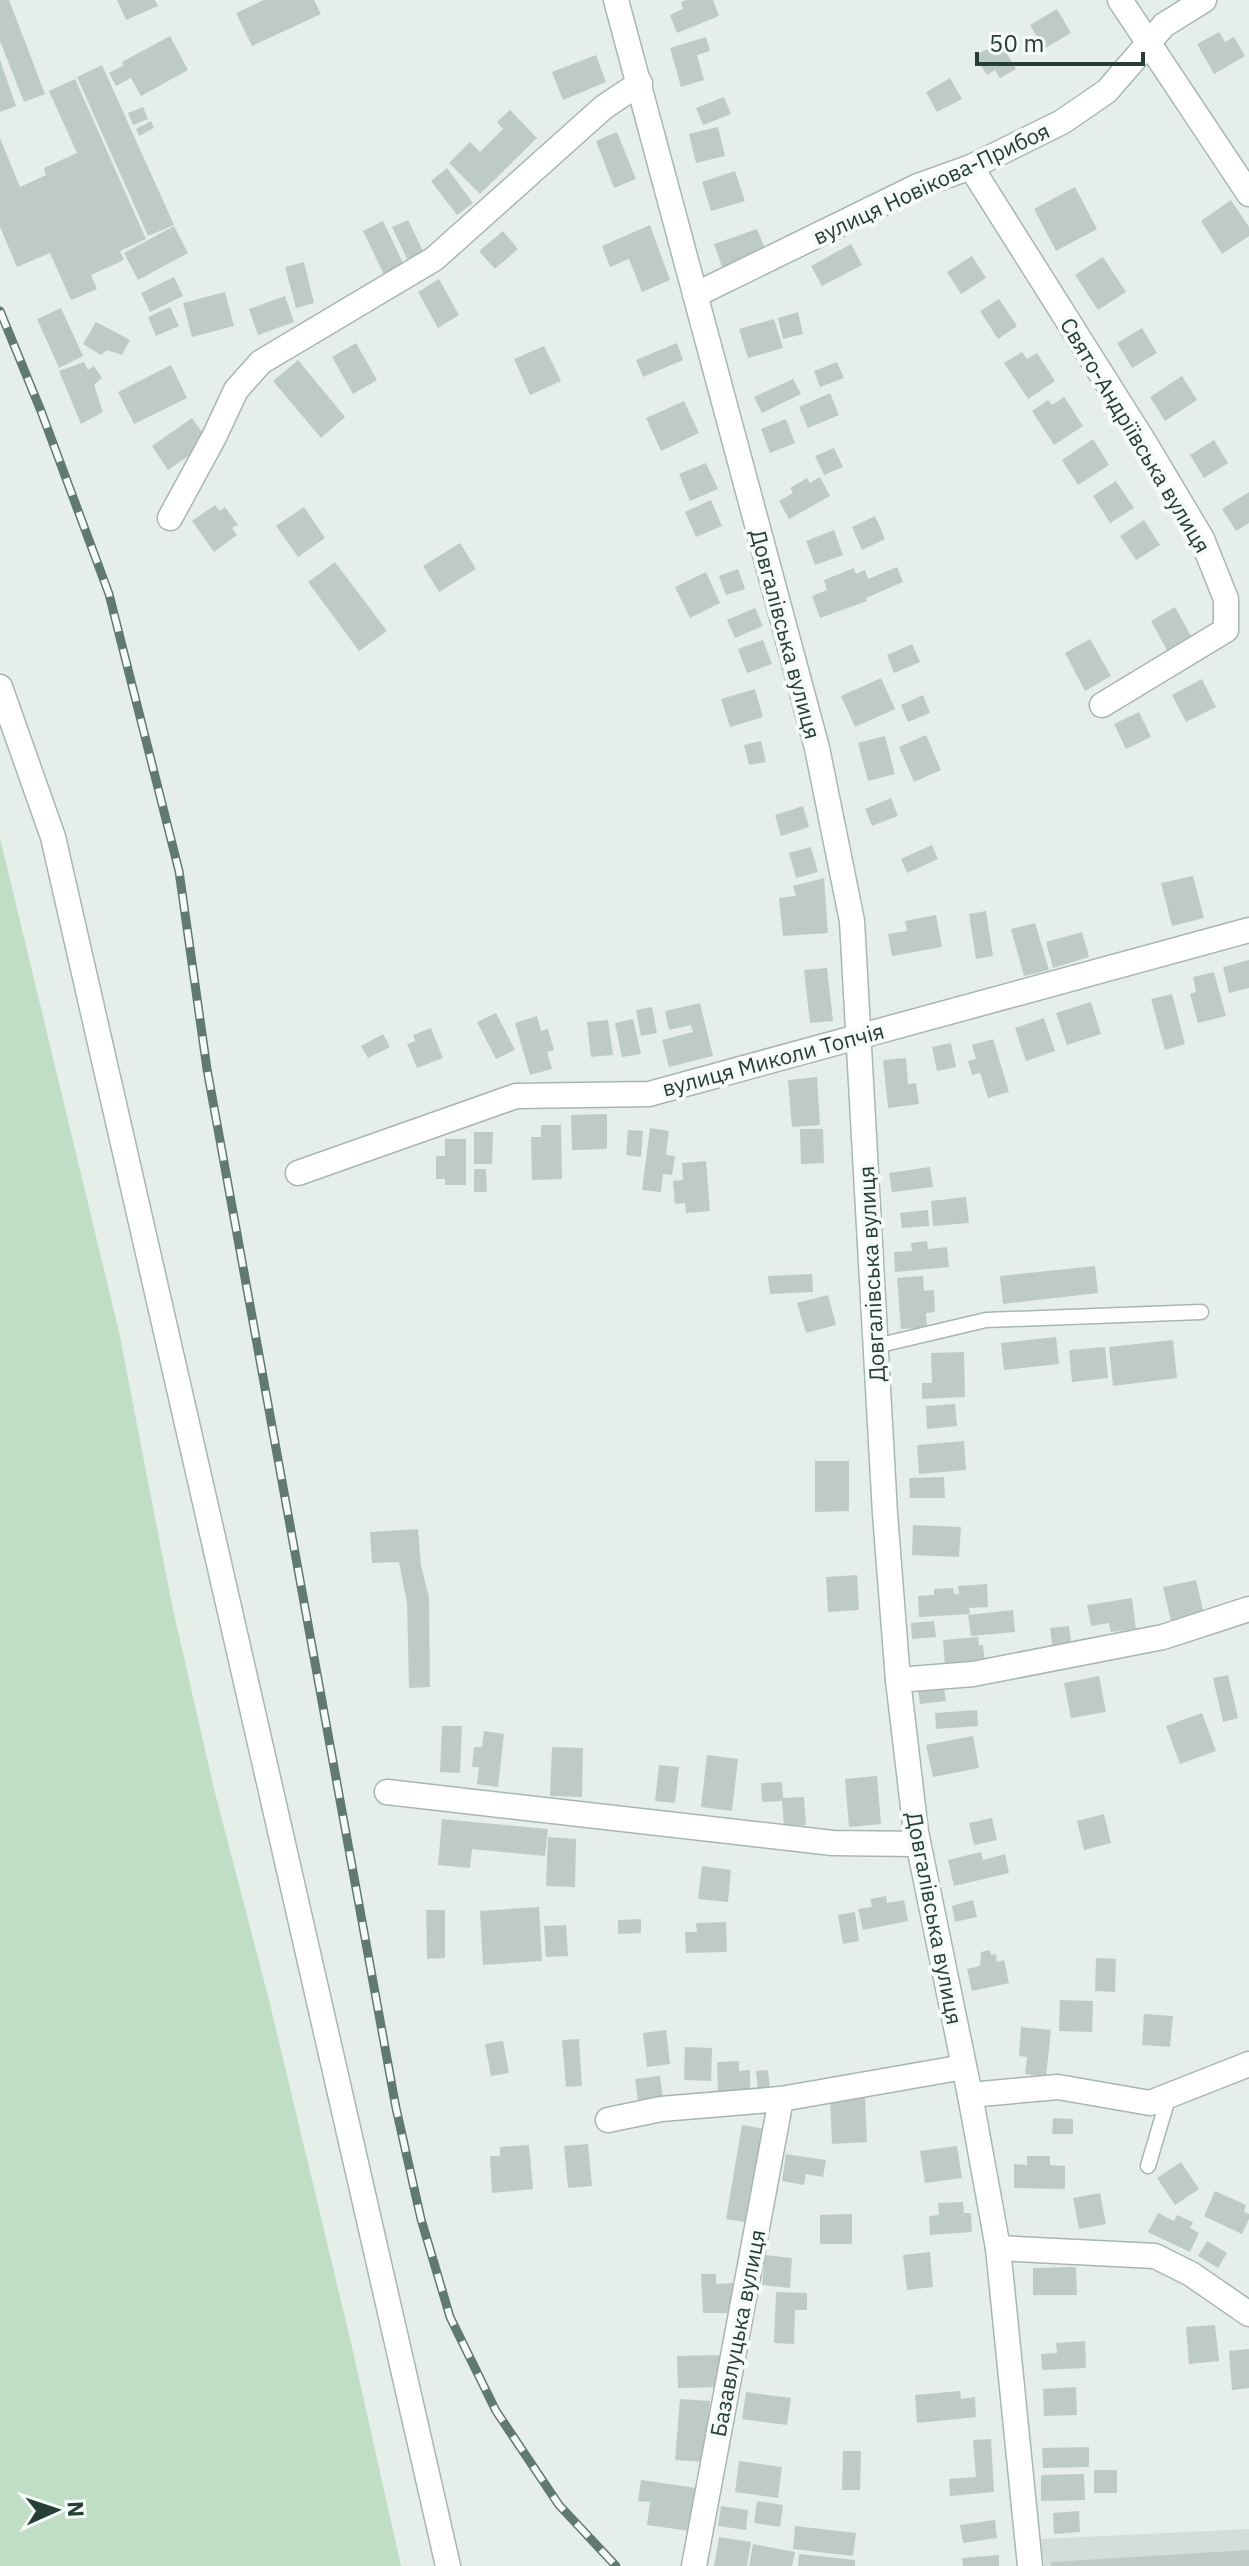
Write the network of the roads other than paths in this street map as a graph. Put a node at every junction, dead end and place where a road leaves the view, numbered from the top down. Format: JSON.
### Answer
{"nodes":[{"id":1,"x":616,"y":0,"type":"edge"},
{"id":2,"x":1120,"y":0,"type":"edge"},
{"id":3,"x":1204,"y":0,"type":"edge"},
{"id":4,"x":1150,"y":45,"type":"junction"},
{"id":5,"x":640,"y":83,"type":"junction"},
{"id":6,"x":971,"y":167,"type":"junction"},
{"id":7,"x":1249,"y":194,"type":"edge"},
{"id":8,"x":695,"y":295,"type":"junction"},
{"id":9,"x":170,"y":518,"type":"dead end"},
{"id":10,"x":0,"y":687,"type":"edge"},
{"id":11,"x":1102,"y":705,"type":"dead end"},
{"id":12,"x":1249,"y":930,"type":"edge"},
{"id":13,"x":858,"y":1036,"type":"junction"},
{"id":14,"x":298,"y":1173,"type":"dead end"},
{"id":15,"x":1201,"y":1312,"type":"dead end"},
{"id":16,"x":876,"y":1346,"type":"junction"},
{"id":17,"x":1249,"y":1609,"type":"edge"},
{"id":18,"x":898,"y":1680,"type":"junction"},
{"id":19,"x":387,"y":1792,"type":"dead end"},
{"id":20,"x":918,"y":1844,"type":"junction"},
{"id":21,"x":1249,"y":2064,"type":"edge"},
{"id":22,"x":964,"y":2067,"type":"junction"},
{"id":23,"x":970,"y":2095,"type":"junction"},
{"id":24,"x":1169,"y":2095,"type":"junction"},
{"id":25,"x":781,"y":2099,"type":"junction"},
{"id":26,"x":608,"y":2120,"type":"dead end"},
{"id":27,"x":1148,"y":2166,"type":"dead end"},
{"id":28,"x":998,"y":2248,"type":"junction"},
{"id":29,"x":1249,"y":2314,"type":"edge"},
{"id":30,"x":448,"y":2566,"type":"edge"},
{"id":31,"x":694,"y":2566,"type":"edge"},
{"id":32,"x":1030,"y":2566,"type":"edge"}],
"edges":[{"from":1,"to":5,"type":"street","name":"Довгалівська вулиця"},
{"from":2,"to":4,"type":"street"},
{"from":3,"to":4,"type":"street","name":"вулиця Новікова-Прибоя"},
{"from":4,"to":6,"type":"street","name":"вулиця Новікова-Прибоя"},
{"from":4,"to":7,"type":"street"},
{"from":5,"to":8,"type":"street","name":"Довгалівська вулиця"},
{"from":5,"to":9,"type":"street"},
{"from":6,"to":8,"type":"street","name":"вулиця Новікова-Прибоя"},
{"from":6,"to":11,"type":"street","name":"Свято-Андріївська вулиця"},
{"from":8,"to":13,"type":"street","name":"Довгалівська вулиця"},
{"from":10,"to":30,"type":"street"},
{"from":12,"to":13,"type":"street","name":"вулиця Миколи Топчія"},
{"from":13,"to":14,"type":"street","name":"вулиця Миколи Топчія"},
{"from":13,"to":16,"type":"street","name":"Довгалівська вулиця"},
{"from":15,"to":16,"type":"lane"},
{"from":16,"to":18,"type":"street","name":"Довгалівська вулиця"},
{"from":17,"to":18,"type":"street"},
{"from":18,"to":20,"type":"street","name":"Довгалівська вулиця"},
{"from":19,"to":20,"type":"street"},
{"from":20,"to":22,"type":"street","name":"Довгалівська вулиця"},
{"from":21,"to":24,"type":"street"},
{"from":22,"to":23,"type":"street","name":"Довгалівська вулиця"},
{"from":22,"to":25,"type":"street"},
{"from":23,"to":24,"type":"street"},
{"from":23,"to":28,"type":"street","name":"Довгалівська вулиця"},
{"from":24,"to":27,"type":"lane"},
{"from":25,"to":26,"type":"street"},
{"from":25,"to":31,"type":"street","name":"Базавлуцька вулиця"},
{"from":28,"to":29,"type":"street"},
{"from":28,"to":32,"type":"street","name":"Довгалівська вулиця"}]}
